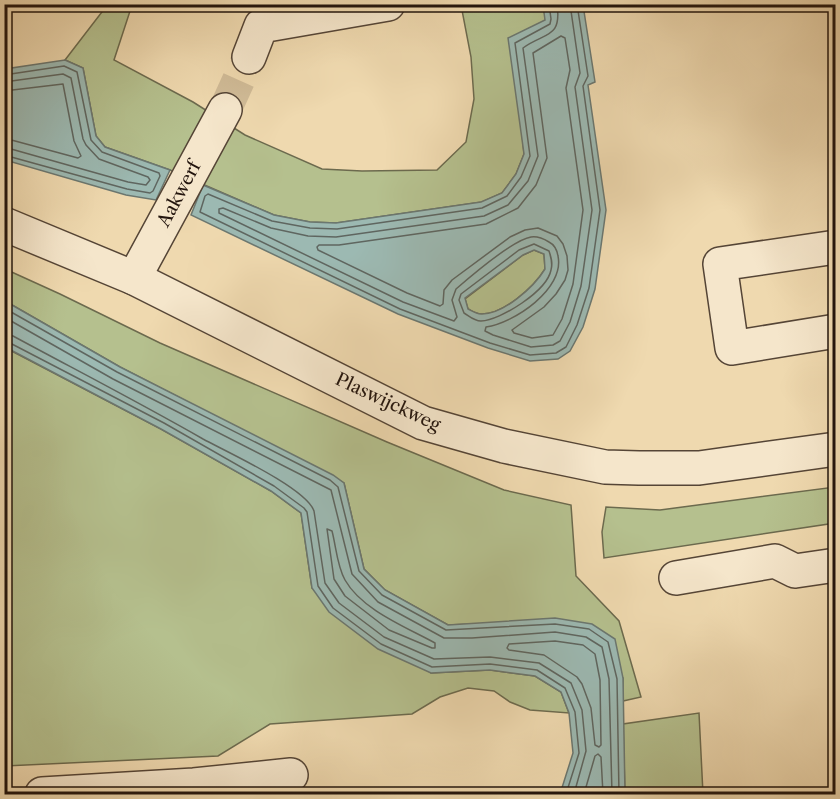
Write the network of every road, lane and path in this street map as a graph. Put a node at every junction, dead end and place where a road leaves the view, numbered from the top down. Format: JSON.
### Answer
{"nodes":[{"id":1,"x":388,"y":4,"type":"edge"},
{"id":2,"x":249,"y":57,"type":"tunnel mouth"},
{"id":3,"x":225,"y":110,"type":"tunnel mouth"},
{"id":4,"x":4,"y":224,"type":"edge"},
{"id":5,"x":836,"y":247,"type":"edge"},
{"id":6,"x":134,"y":278,"type":"junction"},
{"id":7,"x":836,"y":331,"type":"edge"},
{"id":8,"x":836,"y":449,"type":"edge"},
{"id":9,"x":836,"y":565,"type":"edge"},
{"id":10,"x":676,"y":578,"type":"dead end"},
{"id":11,"x":291,"y":775,"type":"dead end"},
{"id":12,"x":42,"y":795,"type":"edge"}],
"edges":[{"from":1,"to":2,"type":"street"},
{"from":3,"to":6,"type":"street","name":"Aakwerf"},
{"from":4,"to":6,"type":"street","name":"Plaswijckweg"},
{"from":5,"to":7,"type":"street"},
{"from":6,"to":8,"type":"street","name":"Plaswijckweg"},
{"from":9,"to":10,"type":"street"},
{"from":11,"to":12,"type":"street"}]}
